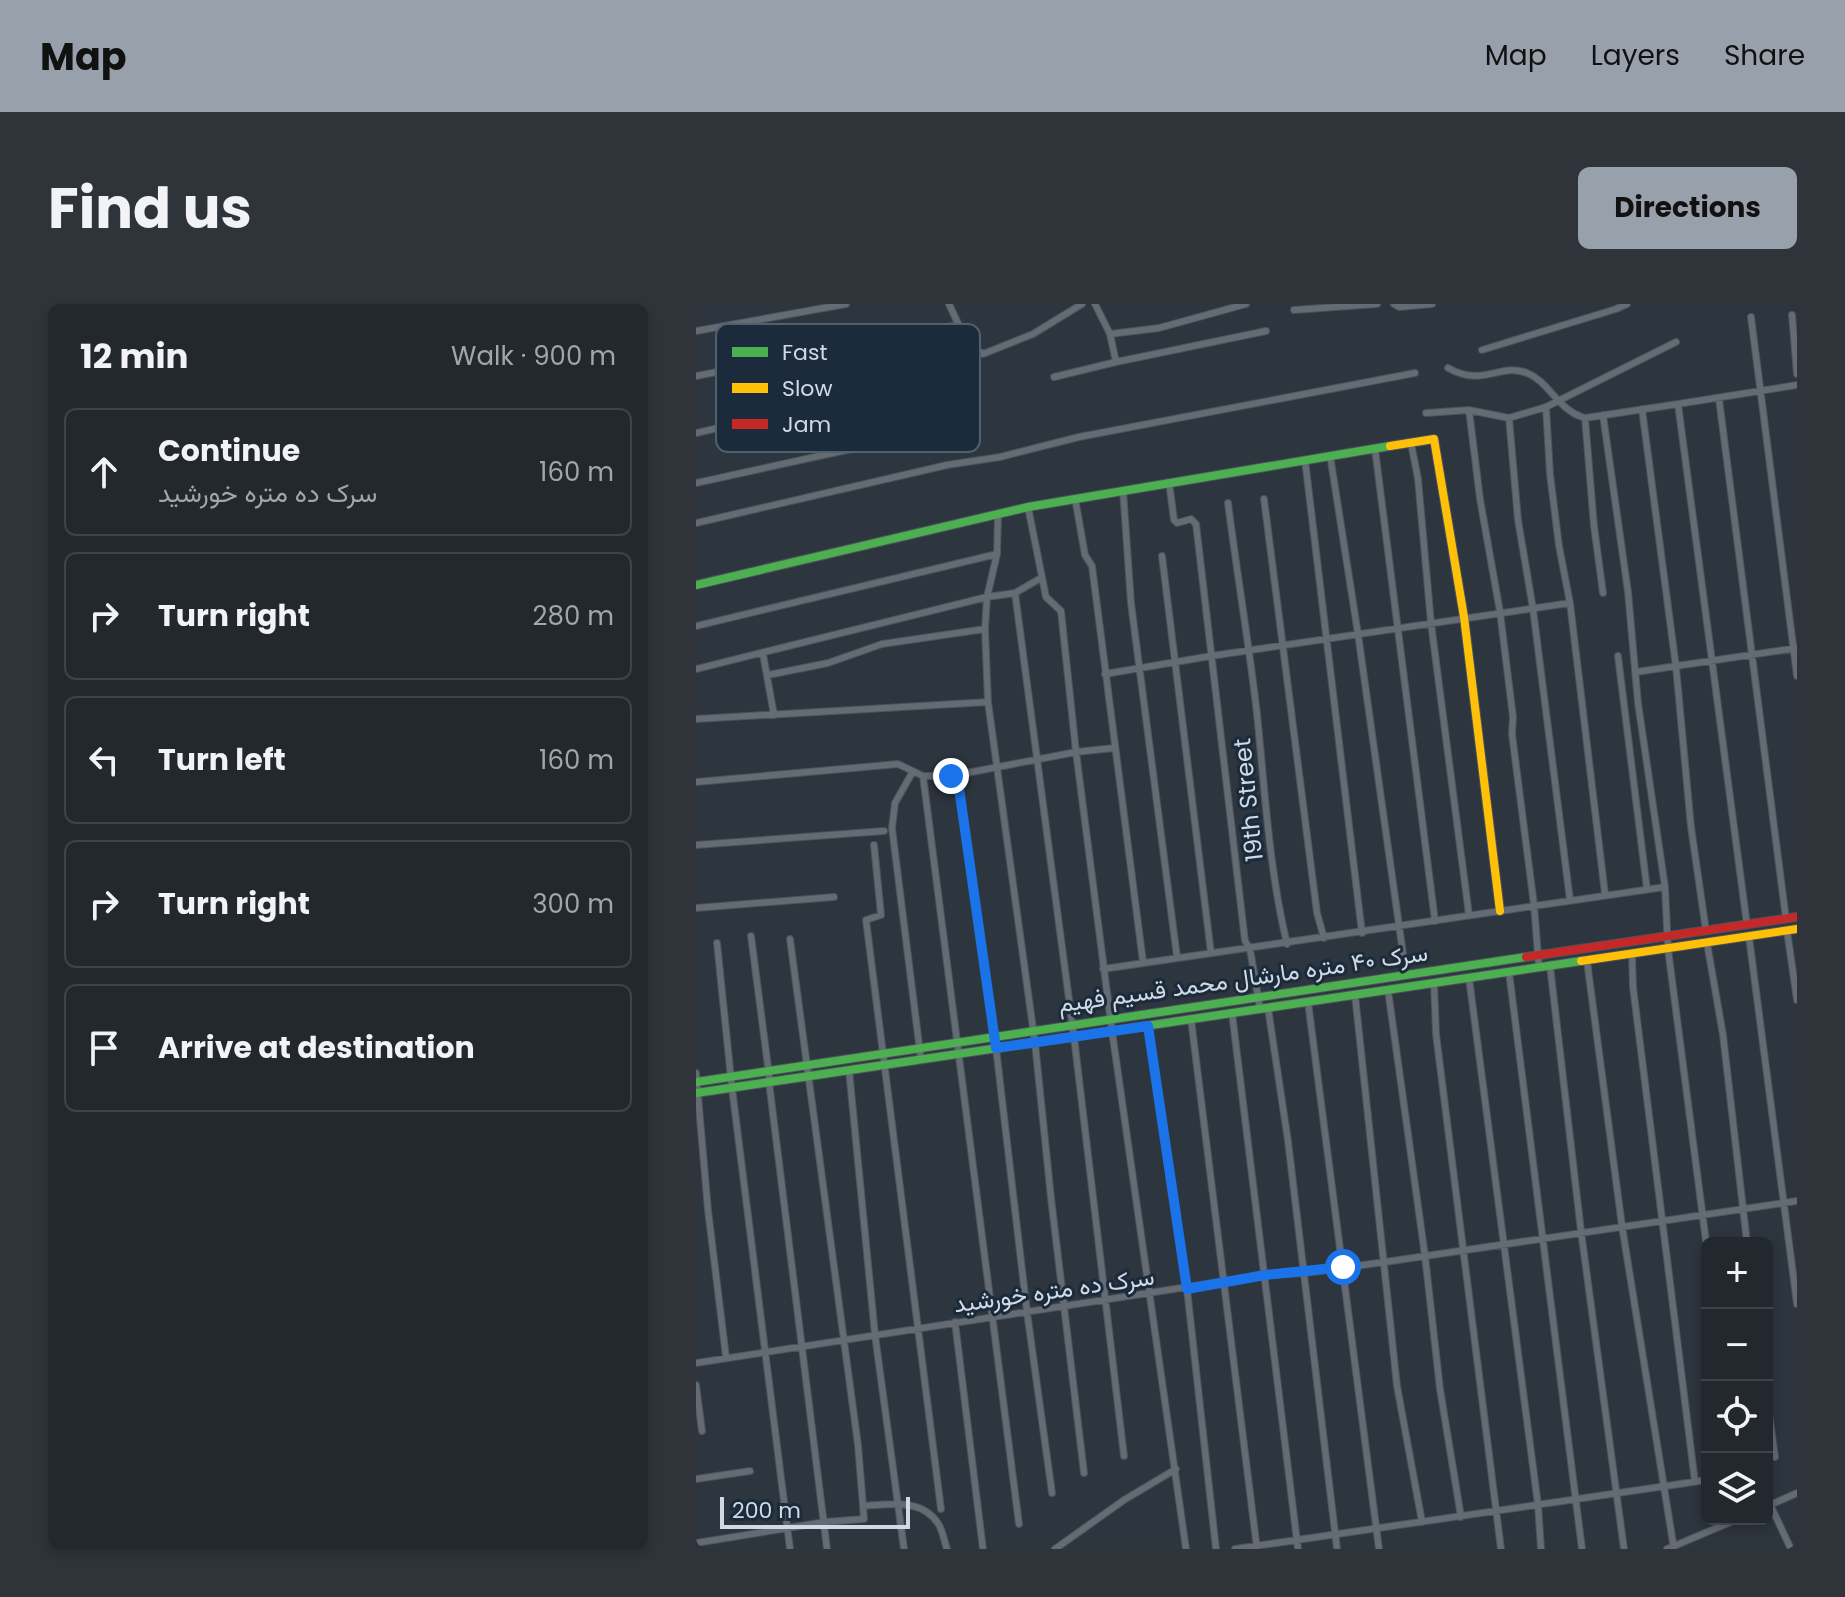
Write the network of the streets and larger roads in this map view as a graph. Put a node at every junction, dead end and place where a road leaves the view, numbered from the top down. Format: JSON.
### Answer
{"nodes":[{"id":1,"x":846,"y":304,"type":"edge"},
{"id":2,"x":949,"y":304,"type":"edge"},
{"id":3,"x":1082,"y":304,"type":"edge"},
{"id":4,"x":1095,"y":304,"type":"edge"},
{"id":5,"x":1246,"y":304,"type":"edge"},
{"id":6,"x":1377,"y":304,"type":"edge"},
{"id":7,"x":1394,"y":304,"type":"edge"},
{"id":8,"x":1432,"y":304,"type":"edge"},
{"id":9,"x":1627,"y":304,"type":"edge"},
{"id":10,"x":1294,"y":310,"type":"dead end"},
{"id":11,"x":1792,"y":315,"type":"dead end"},
{"id":12,"x":1751,"y":317,"type":"dead end"},
{"id":13,"x":735,"y":324,"type":"edge"},
{"id":14,"x":958,"y":324,"type":"edge"},
{"id":15,"x":716,"y":327,"type":"edge"},
{"id":16,"x":696,"y":331,"type":"edge"},
{"id":17,"x":1266,"y":331,"type":"dead end"},
{"id":18,"x":1110,"y":334,"type":"junction"},
{"id":19,"x":1676,"y":342,"type":"dead end"},
{"id":20,"x":1482,"y":350,"type":"dead end"},
{"id":21,"x":980,"y":353,"type":"edge"},
{"id":22,"x":1116,"y":362,"type":"junction"},
{"id":23,"x":1448,"y":368,"type":"dead end"},
{"id":24,"x":716,"y":372,"type":"edge"},
{"id":25,"x":1415,"y":373,"type":"dead end"},
{"id":26,"x":1797,"y":374,"type":"edge"},
{"id":27,"x":696,"y":376,"type":"edge"},
{"id":28,"x":1054,"y":377,"type":"dead end"},
{"id":29,"x":1797,"y":385,"type":"edge"},
{"id":30,"x":1759,"y":392,"type":"junction"},
{"id":31,"x":1719,"y":399,"type":"junction"},
{"id":32,"x":1556,"y":400,"type":"junction"},
{"id":33,"x":1678,"y":404,"type":"junction"},
{"id":34,"x":1546,"y":407,"type":"junction"},
{"id":35,"x":1642,"y":409,"type":"junction"},
{"id":36,"x":1469,"y":410,"type":"junction"},
{"id":37,"x":1426,"y":413,"type":"dead end"},
{"id":38,"x":1603,"y":415,"type":"junction"},
{"id":39,"x":1509,"y":418,"type":"junction"},
{"id":40,"x":1585,"y":418,"type":"junction"},
{"id":41,"x":716,"y":428,"type":"edge"},
{"id":42,"x":696,"y":433,"type":"edge"},
{"id":43,"x":1411,"y":443,"type":"junction"},
{"id":44,"x":1375,"y":449,"type":"junction"},
{"id":45,"x":838,"y":452,"type":"edge"},
{"id":46,"x":1330,"y":455,"type":"junction"},
{"id":47,"x":1305,"y":458,"type":"junction"},
{"id":48,"x":1169,"y":482,"type":"junction"},
{"id":49,"x":696,"y":483,"type":"edge"},
{"id":50,"x":1123,"y":490,"type":"junction"},
{"id":51,"x":1075,"y":498,"type":"junction"},
{"id":52,"x":1264,"y":499,"type":"dead end"},
{"id":53,"x":1228,"y":503,"type":"dead end"},
{"id":54,"x":1028,"y":507,"type":"junction"},
{"id":55,"x":998,"y":516,"type":"junction"},
{"id":56,"x":696,"y":523,"type":"edge"},
{"id":57,"x":997,"y":554,"type":"junction"},
{"id":58,"x":1162,"y":556,"type":"dead end"},
{"id":59,"x":1041,"y":578,"type":"junction"},
{"id":60,"x":696,"y":585,"type":"edge"},
{"id":61,"x":1015,"y":593,"type":"junction"},
{"id":62,"x":1603,"y":593,"type":"dead end"},
{"id":63,"x":987,"y":597,"type":"junction"},
{"id":64,"x":1570,"y":603,"type":"junction"},
{"id":65,"x":1533,"y":609,"type":"junction"},
{"id":66,"x":1500,"y":612,"type":"junction"},
{"id":67,"x":1464,"y":617,"type":"junction"},
{"id":68,"x":1431,"y":623,"type":"junction"},
{"id":69,"x":696,"y":626,"type":"edge"},
{"id":70,"x":1396,"y":628,"type":"junction"},
{"id":71,"x":985,"y":629,"type":"junction"},
{"id":72,"x":1358,"y":634,"type":"junction"},
{"id":73,"x":1327,"y":639,"type":"junction"},
{"id":74,"x":1284,"y":647,"type":"junction"},
{"id":75,"x":1796,"y":648,"type":"edge"},
{"id":76,"x":1250,"y":651,"type":"junction"},
{"id":77,"x":763,"y":654,"type":"junction"},
{"id":78,"x":1753,"y":654,"type":"junction"},
{"id":79,"x":1211,"y":656,"type":"junction"},
{"id":80,"x":1618,"y":656,"type":"dead end"},
{"id":81,"x":1712,"y":661,"type":"junction"},
{"id":82,"x":1177,"y":664,"type":"junction"},
{"id":83,"x":1676,"y":667,"type":"junction"},
{"id":84,"x":696,"y":669,"type":"edge"},
{"id":85,"x":1141,"y":669,"type":"junction"},
{"id":86,"x":1636,"y":672,"type":"junction"},
{"id":87,"x":1105,"y":674,"type":"junction"},
{"id":88,"x":768,"y":675,"type":"junction"},
{"id":89,"x":1797,"y":676,"type":"edge"},
{"id":90,"x":988,"y":702,"type":"junction"},
{"id":91,"x":774,"y":715,"type":"junction"},
{"id":92,"x":696,"y":719,"type":"edge"},
{"id":93,"x":1114,"y":748,"type":"junction"},
{"id":94,"x":1076,"y":752,"type":"junction"},
{"id":95,"x":1037,"y":761,"type":"junction"},
{"id":96,"x":995,"y":766,"type":"junction"},
{"id":97,"x":912,"y":773,"type":"junction"},
{"id":98,"x":957,"y":774,"type":"junction"},
{"id":99,"x":923,"y":776,"type":"junction"},
{"id":100,"x":696,"y":782,"type":"edge"},
{"id":101,"x":884,"y":831,"type":"dead end"},
{"id":102,"x":696,"y":845,"type":"edge"},
{"id":103,"x":874,"y":845,"type":"dead end"},
{"id":104,"x":1665,"y":887,"type":"junction"},
{"id":105,"x":1647,"y":889,"type":"junction"},
{"id":106,"x":1605,"y":894,"type":"junction"},
{"id":107,"x":834,"y":897,"type":"dead end"},
{"id":108,"x":1570,"y":900,"type":"junction"},
{"id":109,"x":1534,"y":905,"type":"junction"},
{"id":110,"x":696,"y":908,"type":"edge"},
{"id":111,"x":1500,"y":911,"type":"junction"},
{"id":112,"x":1469,"y":915,"type":"junction"},
{"id":113,"x":1797,"y":917,"type":"edge"},
{"id":114,"x":1786,"y":919,"type":"junction"},
{"id":115,"x":1435,"y":921,"type":"junction"},
{"id":116,"x":1747,"y":925,"type":"junction"},
{"id":117,"x":1399,"y":927,"type":"junction"},
{"id":118,"x":1792,"y":930,"type":"edge"},
{"id":119,"x":1706,"y":931,"type":"junction"},
{"id":120,"x":1362,"y":933,"type":"junction"},
{"id":121,"x":751,"y":936,"type":"dead end"},
{"id":122,"x":1667,"y":937,"type":"junction"},
{"id":123,"x":1749,"y":937,"type":"junction"},
{"id":124,"x":1324,"y":938,"type":"junction"},
{"id":125,"x":790,"y":939,"type":"dead end"},
{"id":126,"x":717,"y":943,"type":"dead end"},
{"id":127,"x":1707,"y":943,"type":"junction"},
{"id":128,"x":1287,"y":944,"type":"junction"},
{"id":129,"x":1250,"y":949,"type":"junction"},
{"id":130,"x":1668,"y":949,"type":"junction"},
{"id":131,"x":1211,"y":953,"type":"junction"},
{"id":132,"x":1632,"y":954,"type":"junction"},
{"id":133,"x":1538,"y":956,"type":"junction"},
{"id":134,"x":1177,"y":957,"type":"junction"},
{"id":135,"x":1587,"y":961,"type":"junction"},
{"id":136,"x":1143,"y":962,"type":"junction"},
{"id":137,"x":1550,"y":966,"type":"junction"},
{"id":138,"x":1539,"y":968,"type":"junction"},
{"id":139,"x":1103,"y":969,"type":"junction"},
{"id":140,"x":1509,"y":972,"type":"junction"},
{"id":141,"x":1406,"y":975,"type":"junction"},
{"id":142,"x":1469,"y":978,"type":"junction"},
{"id":143,"x":1434,"y":983,"type":"junction"},
{"id":144,"x":1388,"y":990,"type":"junction"},
{"id":145,"x":1355,"y":995,"type":"junction"},
{"id":146,"x":1258,"y":996,"type":"junction"},
{"id":147,"x":1797,"y":1000,"type":"edge"},
{"id":148,"x":1308,"y":1002,"type":"junction"},
{"id":149,"x":1264,"y":1009,"type":"junction"},
{"id":150,"x":1232,"y":1013,"type":"junction"},
{"id":151,"x":1110,"y":1018,"type":"junction"},
{"id":152,"x":1191,"y":1019,"type":"junction"},
{"id":153,"x":1072,"y":1023,"type":"junction"},
{"id":154,"x":1148,"y":1026,"type":"junction"},
{"id":155,"x":1033,"y":1029,"type":"junction"},
{"id":156,"x":1112,"y":1031,"type":"junction"},
{"id":157,"x":994,"y":1035,"type":"junction"},
{"id":158,"x":1074,"y":1037,"type":"junction"},
{"id":159,"x":956,"y":1041,"type":"junction"},
{"id":160,"x":1035,"y":1043,"type":"junction"},
{"id":161,"x":920,"y":1047,"type":"junction"},
{"id":162,"x":996,"y":1048,"type":"junction"},
{"id":163,"x":884,"y":1053,"type":"junction"},
{"id":164,"x":958,"y":1054,"type":"junction"},
{"id":165,"x":921,"y":1060,"type":"junction"},
{"id":166,"x":807,"y":1064,"type":"junction"},
{"id":167,"x":886,"y":1065,"type":"junction"},
{"id":168,"x":769,"y":1070,"type":"junction"},
{"id":169,"x":849,"y":1070,"type":"junction"},
{"id":170,"x":731,"y":1076,"type":"junction"},
{"id":171,"x":809,"y":1076,"type":"junction"},
{"id":172,"x":696,"y":1079,"type":"edge"},
{"id":173,"x":770,"y":1082,"type":"junction"},
{"id":174,"x":732,"y":1088,"type":"junction"},
{"id":175,"x":697,"y":1093,"type":"edge"},
{"id":176,"x":1797,"y":1201,"type":"edge"},
{"id":177,"x":1782,"y":1203,"type":"junction"},
{"id":178,"x":1742,"y":1209,"type":"junction"},
{"id":179,"x":1702,"y":1215,"type":"junction"},
{"id":180,"x":1662,"y":1220,"type":"junction"},
{"id":181,"x":1622,"y":1226,"type":"junction"},
{"id":182,"x":1581,"y":1231,"type":"junction"},
{"id":183,"x":1705,"y":1237,"type":"edge"},
{"id":184,"x":1746,"y":1237,"type":"edge"},
{"id":185,"x":1543,"y":1239,"type":"junction"},
{"id":186,"x":1503,"y":1244,"type":"junction"},
{"id":187,"x":1463,"y":1250,"type":"junction"},
{"id":188,"x":1425,"y":1256,"type":"junction"},
{"id":189,"x":1385,"y":1262,"type":"junction"},
{"id":190,"x":1343,"y":1267,"type":"junction"},
{"id":191,"x":1305,"y":1273,"type":"junction"},
{"id":192,"x":1265,"y":1275,"type":"junction"},
{"id":193,"x":1222,"y":1284,"type":"junction"},
{"id":194,"x":1187,"y":1289,"type":"junction"},
{"id":195,"x":1150,"y":1294,"type":"junction"},
{"id":196,"x":1104,"y":1301,"type":"junction"},
{"id":197,"x":1797,"y":1304,"type":"edge"},
{"id":198,"x":1064,"y":1308,"type":"junction"},
{"id":199,"x":1027,"y":1312,"type":"junction"},
{"id":200,"x":991,"y":1317,"type":"junction"},
{"id":201,"x":955,"y":1322,"type":"junction"},
{"id":202,"x":917,"y":1327,"type":"junction"},
{"id":203,"x":875,"y":1335,"type":"junction"},
{"id":204,"x":842,"y":1339,"type":"junction"},
{"id":205,"x":801,"y":1347,"type":"junction"},
{"id":206,"x":766,"y":1351,"type":"junction"},
{"id":207,"x":726,"y":1357,"type":"junction"},
{"id":208,"x":696,"y":1363,"type":"edge"},
{"id":209,"x":696,"y":1385,"type":"edge"},
{"id":210,"x":702,"y":1431,"type":"dead end"},
{"id":211,"x":1773,"y":1442,"type":"edge"},
{"id":212,"x":1124,"y":1456,"type":"dead end"},
{"id":213,"x":1775,"y":1457,"type":"dead end"},
{"id":214,"x":1176,"y":1469,"type":"junction"},
{"id":215,"x":750,"y":1471,"type":"dead end"},
{"id":216,"x":1084,"y":1473,"type":"dead end"},
{"id":217,"x":696,"y":1479,"type":"edge"},
{"id":218,"x":1701,"y":1481,"type":"edge"},
{"id":219,"x":1695,"y":1482,"type":"junction"},
{"id":220,"x":1662,"y":1487,"type":"junction"},
{"id":221,"x":1052,"y":1493,"type":"dead end"},
{"id":222,"x":1797,"y":1493,"type":"edge"},
{"id":223,"x":1616,"y":1494,"type":"junction"},
{"id":224,"x":1575,"y":1499,"type":"junction"},
{"id":225,"x":1773,"y":1501,"type":"edge"},
{"id":226,"x":900,"y":1503,"type":"junction"},
{"id":227,"x":1538,"y":1505,"type":"junction"},
{"id":228,"x":863,"y":1506,"type":"junction"},
{"id":229,"x":941,"y":1509,"type":"dead end"},
{"id":230,"x":1496,"y":1511,"type":"junction"},
{"id":231,"x":1773,"y":1513,"type":"edge"},
{"id":232,"x":1461,"y":1517,"type":"junction"},
{"id":233,"x":825,"y":1522,"type":"junction"},
{"id":234,"x":1422,"y":1522,"type":"junction"},
{"id":235,"x":1019,"y":1524,"type":"dead end"},
{"id":236,"x":1724,"y":1525,"type":"edge"},
{"id":237,"x":788,"y":1529,"type":"junction"},
{"id":238,"x":1376,"y":1529,"type":"junction"},
{"id":239,"x":1336,"y":1536,"type":"junction"},
{"id":240,"x":1297,"y":1540,"type":"junction"},
{"id":241,"x":696,"y":1543,"type":"edge"},
{"id":242,"x":1257,"y":1548,"type":"edge"},
{"id":243,"x":1671,"y":1548,"type":"edge"},
{"id":244,"x":790,"y":1549,"type":"edge"},
{"id":245,"x":827,"y":1549,"type":"edge"},
{"id":246,"x":904,"y":1549,"type":"edge"},
{"id":247,"x":947,"y":1549,"type":"edge"},
{"id":248,"x":983,"y":1549,"type":"edge"},
{"id":249,"x":1055,"y":1549,"type":"edge"},
{"id":250,"x":1186,"y":1549,"type":"edge"},
{"id":251,"x":1216,"y":1549,"type":"edge"},
{"id":252,"x":1235,"y":1549,"type":"edge"},
{"id":253,"x":1298,"y":1549,"type":"edge"},
{"id":254,"x":1337,"y":1549,"type":"edge"},
{"id":255,"x":1379,"y":1549,"type":"edge"},
{"id":256,"x":1501,"y":1549,"type":"edge"},
{"id":257,"x":1541,"y":1549,"type":"edge"},
{"id":258,"x":1582,"y":1549,"type":"edge"},
{"id":259,"x":1624,"y":1549,"type":"edge"},
{"id":260,"x":1791,"y":1549,"type":"edge"}],
"edges":[{"from":1,"to":13,"type":"street"},
{"from":2,"to":14,"type":"street"},
{"from":3,"to":21,"type":"street"},
{"from":4,"to":18,"type":"street"},
{"from":5,"to":18,"type":"street"},
{"from":6,"to":10,"type":"street"},
{"from":7,"to":8,"type":"street"},
{"from":9,"to":20,"type":"street"},
{"from":11,"to":26,"type":"street"},
{"from":12,"to":30,"type":"street"},
{"from":15,"to":16,"type":"street"},
{"from":17,"to":22,"type":"street"},
{"from":18,"to":22,"type":"street"},
{"from":19,"to":32,"type":"street"},
{"from":22,"to":28,"type":"street"},
{"from":23,"to":32,"type":"street"},
{"from":24,"to":27,"type":"street"},
{"from":25,"to":56,"type":"street"},
{"from":29,"to":30,"type":"street"},
{"from":30,"to":31,"type":"street"},
{"from":30,"to":75,"type":"street"},
{"from":31,"to":33,"type":"street"},
{"from":31,"to":78,"type":"street"},
{"from":32,"to":34,"type":"street"},
{"from":32,"to":40,"type":"street"},
{"from":33,"to":35,"type":"street"},
{"from":33,"to":81,"type":"street"},
{"from":34,"to":39,"type":"street"},
{"from":34,"to":64,"type":"street"},
{"from":35,"to":38,"type":"street"},
{"from":35,"to":83,"type":"street"},
{"from":36,"to":37,"type":"street"},
{"from":36,"to":39,"type":"street"},
{"from":36,"to":66,"type":"street"},
{"from":38,"to":40,"type":"street"},
{"from":38,"to":86,"type":"street"},
{"from":39,"to":65,"type":"street"},
{"from":40,"to":62,"type":"street"},
{"from":41,"to":42,"type":"street"},
{"from":43,"to":44,"type":"street"},
{"from":43,"to":67,"type":"street"},
{"from":43,"to":68,"type":"street"},
{"from":44,"to":46,"type":"street"},
{"from":44,"to":70,"type":"street"},
{"from":45,"to":49,"type":"street"},
{"from":46,"to":47,"type":"street"},
{"from":46,"to":72,"type":"street"},
{"from":47,"to":48,"type":"street"},
{"from":47,"to":73,"type":"street"},
{"from":48,"to":50,"type":"street"},
{"from":48,"to":79,"type":"street"},
{"from":50,"to":51,"type":"street"},
{"from":50,"to":85,"type":"street"},
{"from":51,"to":54,"type":"street"},
{"from":51,"to":87,"type":"street"},
{"from":52,"to":74,"type":"street"},
{"from":53,"to":76,"type":"street","name":"19th Street"},
{"from":54,"to":55,"type":"street"},
{"from":54,"to":59,"type":"street"},
{"from":55,"to":57,"type":"street"},
{"from":55,"to":60,"type":"street"},
{"from":57,"to":63,"type":"street"},
{"from":57,"to":69,"type":"street"},
{"from":58,"to":82,"type":"street"},
{"from":59,"to":61,"type":"street"},
{"from":59,"to":94,"type":"street"},
{"from":61,"to":63,"type":"street"},
{"from":61,"to":95,"type":"street"},
{"from":63,"to":71,"type":"street"},
{"from":63,"to":77,"type":"street"},
{"from":64,"to":65,"type":"street"},
{"from":64,"to":106,"type":"street"},
{"from":65,"to":66,"type":"street"},
{"from":65,"to":108,"type":"street"},
{"from":66,"to":67,"type":"street"},
{"from":66,"to":109,"type":"street"},
{"from":67,"to":68,"type":"street"},
{"from":67,"to":111,"type":"street"},
{"from":68,"to":70,"type":"street"},
{"from":68,"to":112,"type":"street"},
{"from":70,"to":72,"type":"street"},
{"from":70,"to":115,"type":"street"},
{"from":71,"to":88,"type":"street"},
{"from":71,"to":90,"type":"street"},
{"from":72,"to":73,"type":"street"},
{"from":72,"to":117,"type":"street"},
{"from":73,"to":74,"type":"street"},
{"from":73,"to":120,"type":"street"},
{"from":74,"to":76,"type":"street"},
{"from":74,"to":124,"type":"street"},
{"from":75,"to":78,"type":"street"},
{"from":75,"to":89,"type":"street"},
{"from":76,"to":79,"type":"street"},
{"from":76,"to":128,"type":"street","name":"19th Street"},
{"from":77,"to":84,"type":"street"},
{"from":77,"to":88,"type":"street"},
{"from":78,"to":81,"type":"street"},
{"from":78,"to":114,"type":"street"},
{"from":79,"to":82,"type":"street"},
{"from":79,"to":129,"type":"street"},
{"from":80,"to":105,"type":"street"},
{"from":81,"to":83,"type":"street"},
{"from":81,"to":116,"type":"street"},
{"from":82,"to":85,"type":"street"},
{"from":82,"to":131,"type":"street"},
{"from":83,"to":86,"type":"street"},
{"from":83,"to":119,"type":"street"},
{"from":85,"to":87,"type":"street"},
{"from":85,"to":134,"type":"street"},
{"from":86,"to":104,"type":"street"},
{"from":87,"to":93,"type":"street"},
{"from":88,"to":91,"type":"street"},
{"from":90,"to":91,"type":"street"},
{"from":90,"to":96,"type":"street"},
{"from":91,"to":92,"type":"street"},
{"from":93,"to":94,"type":"street"},
{"from":93,"to":136,"type":"street"},
{"from":94,"to":95,"type":"street"},
{"from":94,"to":139,"type":"street"},
{"from":95,"to":96,"type":"street"},
{"from":95,"to":153,"type":"street"},
{"from":96,"to":98,"type":"street"},
{"from":96,"to":155,"type":"street"},
{"from":97,"to":99,"type":"street"},
{"from":97,"to":100,"type":"street"},
{"from":97,"to":161,"type":"street"},
{"from":98,"to":99,"type":"street"},
{"from":98,"to":157,"type":"street"},
{"from":99,"to":159,"type":"street"},
{"from":101,"to":102,"type":"street"},
{"from":103,"to":163,"type":"street"},
{"from":104,"to":105,"type":"street"},
{"from":104,"to":122,"type":"street"},
{"from":105,"to":106,"type":"street"},
{"from":106,"to":108,"type":"street"},
{"from":107,"to":110,"type":"street"},
{"from":108,"to":109,"type":"street"},
{"from":109,"to":111,"type":"street"},
{"from":109,"to":133,"type":"street"},
{"from":111,"to":112,"type":"street"},
{"from":112,"to":115,"type":"street"},
{"from":113,"to":114,"type":"street","name":"سرک ۴۰ متره مارشال محمد قسیم فهیم"},
{"from":114,"to":116,"type":"street","name":"سرک ۴۰ متره مارشال محمد قسیم فهیم"},
{"from":115,"to":117,"type":"street"},
{"from":116,"to":119,"type":"street","name":"سرک ۴۰ متره مارشال محمد قسیم فهیم"},
{"from":117,"to":120,"type":"street"},
{"from":117,"to":141,"type":"street"},
{"from":118,"to":123,"type":"street","name":"سرک ۴۰ متره مارشال محمد قسیم فهیم"},
{"from":118,"to":147,"type":"street"},
{"from":119,"to":122,"type":"street","name":"سرک ۴۰ متره مارشال محمد قسیم فهیم"},
{"from":120,"to":124,"type":"street"},
{"from":121,"to":168,"type":"street"},
{"from":122,"to":130,"type":"street"},
{"from":122,"to":133,"type":"street","name":"سرک ۴۰ متره مارشال محمد قسیم فهیم"},
{"from":123,"to":127,"type":"street","name":"سرک ۴۰ متره مارشال محمد قسیم فهیم"},
{"from":123,"to":177,"type":"street"},
{"from":124,"to":128,"type":"street"},
{"from":125,"to":166,"type":"street"},
{"from":126,"to":170,"type":"street"},
{"from":127,"to":130,"type":"street","name":"سرک ۴۰ متره مارشال محمد قسیم فهیم"},
{"from":127,"to":178,"type":"street"},
{"from":128,"to":129,"type":"street"},
{"from":129,"to":131,"type":"street"},
{"from":129,"to":146,"type":"street"},
{"from":130,"to":132,"type":"street","name":"سرک ۴۰ متره مارشال محمد قسیم فهیم"},
{"from":130,"to":179,"type":"street"},
{"from":131,"to":134,"type":"street"},
{"from":132,"to":135,"type":"street","name":"سرک ۴۰ متره مارشال محمد قسیم فهیم"},
{"from":132,"to":180,"type":"street"},
{"from":133,"to":138,"type":"street"},
{"from":133,"to":141,"type":"street","name":"سرک ۴۰ متره مارشال محمد قسیم فهیم"},
{"from":134,"to":136,"type":"street"},
{"from":135,"to":137,"type":"street","name":"سرک ۴۰ متره مارشال محمد قسیم فهیم"},
{"from":135,"to":181,"type":"street"},
{"from":136,"to":139,"type":"street"},
{"from":137,"to":138,"type":"street","name":"سرک ۴۰ متره مارشال محمد قسیم فهیم"},
{"from":137,"to":182,"type":"street"},
{"from":138,"to":140,"type":"street","name":"سرک ۴۰ متره مارشال محمد قسیم فهیم"},
{"from":139,"to":151,"type":"street"},
{"from":140,"to":142,"type":"street","name":"سرک ۴۰ متره مارشال محمد قسیم فهیم"},
{"from":140,"to":185,"type":"street"},
{"from":141,"to":146,"type":"street","name":"سرک ۴۰ متره مارشال محمد قسیم فهیم"},
{"from":142,"to":143,"type":"street","name":"سرک ۴۰ متره مارشال محمد قسیم فهیم"},
{"from":142,"to":186,"type":"street"},
{"from":143,"to":144,"type":"street","name":"سرک ۴۰ متره مارشال محمد قسیم فهیم"},
{"from":143,"to":187,"type":"street"},
{"from":144,"to":145,"type":"street","name":"سرک ۴۰ متره مارشال محمد قسیم فهیم"},
{"from":144,"to":188,"type":"street"},
{"from":145,"to":148,"type":"street","name":"سرک ۴۰ متره مارشال محمد قسیم فهیم"},
{"from":145,"to":189,"type":"street"},
{"from":146,"to":149,"type":"street"},
{"from":146,"to":151,"type":"street","name":"سرک ۴۰ متره مارشال محمد قسیم فهیم"},
{"from":148,"to":149,"type":"street","name":"سرک ۴۰ متره مارشال محمد قسیم فهیم"},
{"from":148,"to":190,"type":"street"},
{"from":149,"to":150,"type":"street","name":"سرک ۴۰ متره مارشال محمد قسیم فهیم"},
{"from":149,"to":191,"type":"street"},
{"from":150,"to":152,"type":"street","name":"سرک ۴۰ متره مارشال محمد قسیم فهیم"},
{"from":150,"to":192,"type":"street"},
{"from":151,"to":153,"type":"street","name":"سرک ۴۰ متره مارشال محمد قسیم فهیم"},
{"from":151,"to":156,"type":"street"},
{"from":152,"to":154,"type":"street","name":"سرک ۴۰ متره مارشال محمد قسیم فهیم"},
{"from":152,"to":193,"type":"street"},
{"from":153,"to":155,"type":"street","name":"سرک ۴۰ متره مارشال محمد قسیم فهیم"},
{"from":153,"to":158,"type":"street"},
{"from":154,"to":156,"type":"street","name":"سرک ۴۰ متره مارشال محمد قسیم فهیم"},
{"from":154,"to":194,"type":"street"},
{"from":155,"to":157,"type":"street","name":"سرک ۴۰ متره مارشال محمد قسیم فهیم"},
{"from":155,"to":160,"type":"street"},
{"from":156,"to":158,"type":"street","name":"سرک ۴۰ متره مارشال محمد قسیم فهیم"},
{"from":156,"to":195,"type":"street"},
{"from":157,"to":159,"type":"street","name":"سرک ۴۰ متره مارشال محمد قسیم فهیم"},
{"from":157,"to":162,"type":"street"},
{"from":158,"to":160,"type":"street","name":"سرک ۴۰ متره مارشال محمد قسیم فهیم"},
{"from":158,"to":196,"type":"street"},
{"from":159,"to":161,"type":"street","name":"سرک ۴۰ متره مارشال محمد قسیم فهیم"},
{"from":159,"to":164,"type":"street"},
{"from":160,"to":162,"type":"street","name":"سرک ۴۰ متره مارشال محمد قسیم فهیم"},
{"from":160,"to":198,"type":"street"},
{"from":161,"to":163,"type":"street","name":"سرک ۴۰ متره مارشال محمد قسیم فهیم"},
{"from":161,"to":165,"type":"street"},
{"from":162,"to":164,"type":"street","name":"سرک ۴۰ متره مارشال محمد قسیم فهیم"},
{"from":162,"to":199,"type":"street"},
{"from":163,"to":166,"type":"street","name":"سرک ۴۰ متره مارشال محمد قسیم فهیم"},
{"from":163,"to":167,"type":"street"},
{"from":164,"to":165,"type":"street","name":"سرک ۴۰ متره مارشال محمد قسیم فهیم"},
{"from":164,"to":200,"type":"street"},
{"from":165,"to":167,"type":"street","name":"سرک ۴۰ متره مارشال محمد قسیم فهیم"},
{"from":166,"to":168,"type":"street","name":"سرک ۴۰ متره مارشال محمد قسیم فهیم"},
{"from":166,"to":171,"type":"street"},
{"from":167,"to":169,"type":"street","name":"سرک ۴۰ متره مارشال محمد قسیم فهیم"},
{"from":167,"to":202,"type":"street"},
{"from":168,"to":170,"type":"street","name":"سرک ۴۰ متره مارشال محمد قسیم فهیم"},
{"from":168,"to":173,"type":"street"},
{"from":169,"to":171,"type":"street","name":"سرک ۴۰ متره مارشال محمد قسیم فهیم"},
{"from":169,"to":203,"type":"street"},
{"from":170,"to":172,"type":"street","name":"سرک ۴۰ متره مارشال محمد قسیم فهیم"},
{"from":170,"to":174,"type":"street"},
{"from":171,"to":173,"type":"street","name":"سرک ۴۰ متره مارشال محمد قسیم فهیم"},
{"from":171,"to":204,"type":"street"},
{"from":172,"to":175,"type":"street"},
{"from":173,"to":174,"type":"street","name":"سرک ۴۰ متره مارشال محمد قسیم فهیم"},
{"from":173,"to":205,"type":"street"},
{"from":174,"to":175,"type":"street","name":"سرک ۴۰ متره مارشال محمد قسیم فهیم"},
{"from":174,"to":206,"type":"street"},
{"from":175,"to":207,"type":"street"},
{"from":176,"to":177,"type":"street","name":"سرک ده متره خورشید"},
{"from":177,"to":178,"type":"street","name":"سرک ده متره خورشید"},
{"from":177,"to":197,"type":"street"},
{"from":178,"to":179,"type":"street","name":"سرک ده متره خورشید"},
{"from":178,"to":184,"type":"street"},
{"from":179,"to":180,"type":"street","name":"سرک ده متره خورشید"},
{"from":179,"to":183,"type":"street"},
{"from":180,"to":181,"type":"street","name":"سرک ده متره خورشید"},
{"from":180,"to":219,"type":"street"},
{"from":181,"to":182,"type":"street","name":"سرک ده متره خورشید"},
{"from":181,"to":220,"type":"street"},
{"from":182,"to":185,"type":"street","name":"سرک ده متره خورشید"},
{"from":182,"to":223,"type":"street"},
{"from":185,"to":186,"type":"street","name":"سرک ده متره خورشید"},
{"from":185,"to":224,"type":"street"},
{"from":186,"to":187,"type":"street","name":"سرک ده متره خورشید"},
{"from":186,"to":227,"type":"street"},
{"from":187,"to":188,"type":"street","name":"سرک ده متره خورشید"},
{"from":187,"to":230,"type":"street"},
{"from":188,"to":189,"type":"street","name":"سرک ده متره خورشید"},
{"from":188,"to":232,"type":"street"},
{"from":189,"to":190,"type":"street","name":"سرک ده متره خورشید"},
{"from":189,"to":234,"type":"street"},
{"from":190,"to":191,"type":"street","name":"سرک ده متره خورشید"},
{"from":190,"to":238,"type":"street"},
{"from":191,"to":192,"type":"street","name":"سرک ده متره خورشید"},
{"from":191,"to":239,"type":"street"},
{"from":192,"to":193,"type":"street","name":"سرک ده متره خورشید"},
{"from":192,"to":240,"type":"street"},
{"from":193,"to":194,"type":"street","name":"سرک ده متره خورشید"},
{"from":193,"to":242,"type":"street"},
{"from":194,"to":195,"type":"street","name":"سرک ده متره خورشید"},
{"from":194,"to":251,"type":"street"},
{"from":195,"to":196,"type":"street","name":"سرک ده متره خورشید"},
{"from":195,"to":214,"type":"street"},
{"from":196,"to":198,"type":"street","name":"سرک ده متره خورشید"},
{"from":196,"to":212,"type":"street"},
{"from":198,"to":199,"type":"street","name":"سرک ده متره خورشید"},
{"from":198,"to":216,"type":"street"},
{"from":199,"to":200,"type":"street","name":"سرک ده متره خورشید"},
{"from":199,"to":221,"type":"street"},
{"from":200,"to":201,"type":"street","name":"سرک ده متره خورشید"},
{"from":200,"to":235,"type":"street"},
{"from":201,"to":202,"type":"street","name":"سرک ده متره خورشید"},
{"from":201,"to":248,"type":"street"},
{"from":202,"to":203,"type":"street","name":"سرک ده متره خورشید"},
{"from":202,"to":229,"type":"street"},
{"from":203,"to":204,"type":"street","name":"سرک ده متره خورشید"},
{"from":203,"to":226,"type":"street"},
{"from":204,"to":205,"type":"street","name":"سرک ده متره خورشید"},
{"from":204,"to":228,"type":"street"},
{"from":205,"to":206,"type":"street","name":"سرک ده متره خورشید"},
{"from":205,"to":233,"type":"street"},
{"from":206,"to":207,"type":"street","name":"سرک ده متره خورشید"},
{"from":206,"to":237,"type":"street"},
{"from":207,"to":208,"type":"street","name":"سرک ده متره خورشید"},
{"from":209,"to":210,"type":"street"},
{"from":211,"to":213,"type":"street"},
{"from":214,"to":249,"type":"street"},
{"from":214,"to":250,"type":"street"},
{"from":215,"to":217,"type":"street"},
{"from":218,"to":219,"type":"street"},
{"from":219,"to":220,"type":"street"},
{"from":220,"to":223,"type":"street"},
{"from":220,"to":243,"type":"street"},
{"from":222,"to":225,"type":"street"},
{"from":223,"to":224,"type":"street"},
{"from":223,"to":259,"type":"street"},
{"from":224,"to":227,"type":"street"},
{"from":224,"to":258,"type":"street"},
{"from":226,"to":228,"type":"street"},
{"from":226,"to":246,"type":"street"},
{"from":226,"to":247,"type":"street"},
{"from":227,"to":230,"type":"street"},
{"from":227,"to":257,"type":"street"},
{"from":228,"to":233,"type":"street"},
{"from":230,"to":232,"type":"street"},
{"from":230,"to":256,"type":"street"},
{"from":231,"to":260,"type":"street"},
{"from":232,"to":234,"type":"street"},
{"from":233,"to":237,"type":"street"},
{"from":233,"to":245,"type":"street"},
{"from":234,"to":238,"type":"street"},
{"from":236,"to":243,"type":"street"},
{"from":237,"to":241,"type":"street"},
{"from":237,"to":244,"type":"street"},
{"from":238,"to":239,"type":"street"},
{"from":238,"to":255,"type":"street"},
{"from":239,"to":240,"type":"street"},
{"from":239,"to":254,"type":"street"},
{"from":240,"to":242,"type":"street"},
{"from":240,"to":253,"type":"street"},
{"from":242,"to":252,"type":"street"}]}
